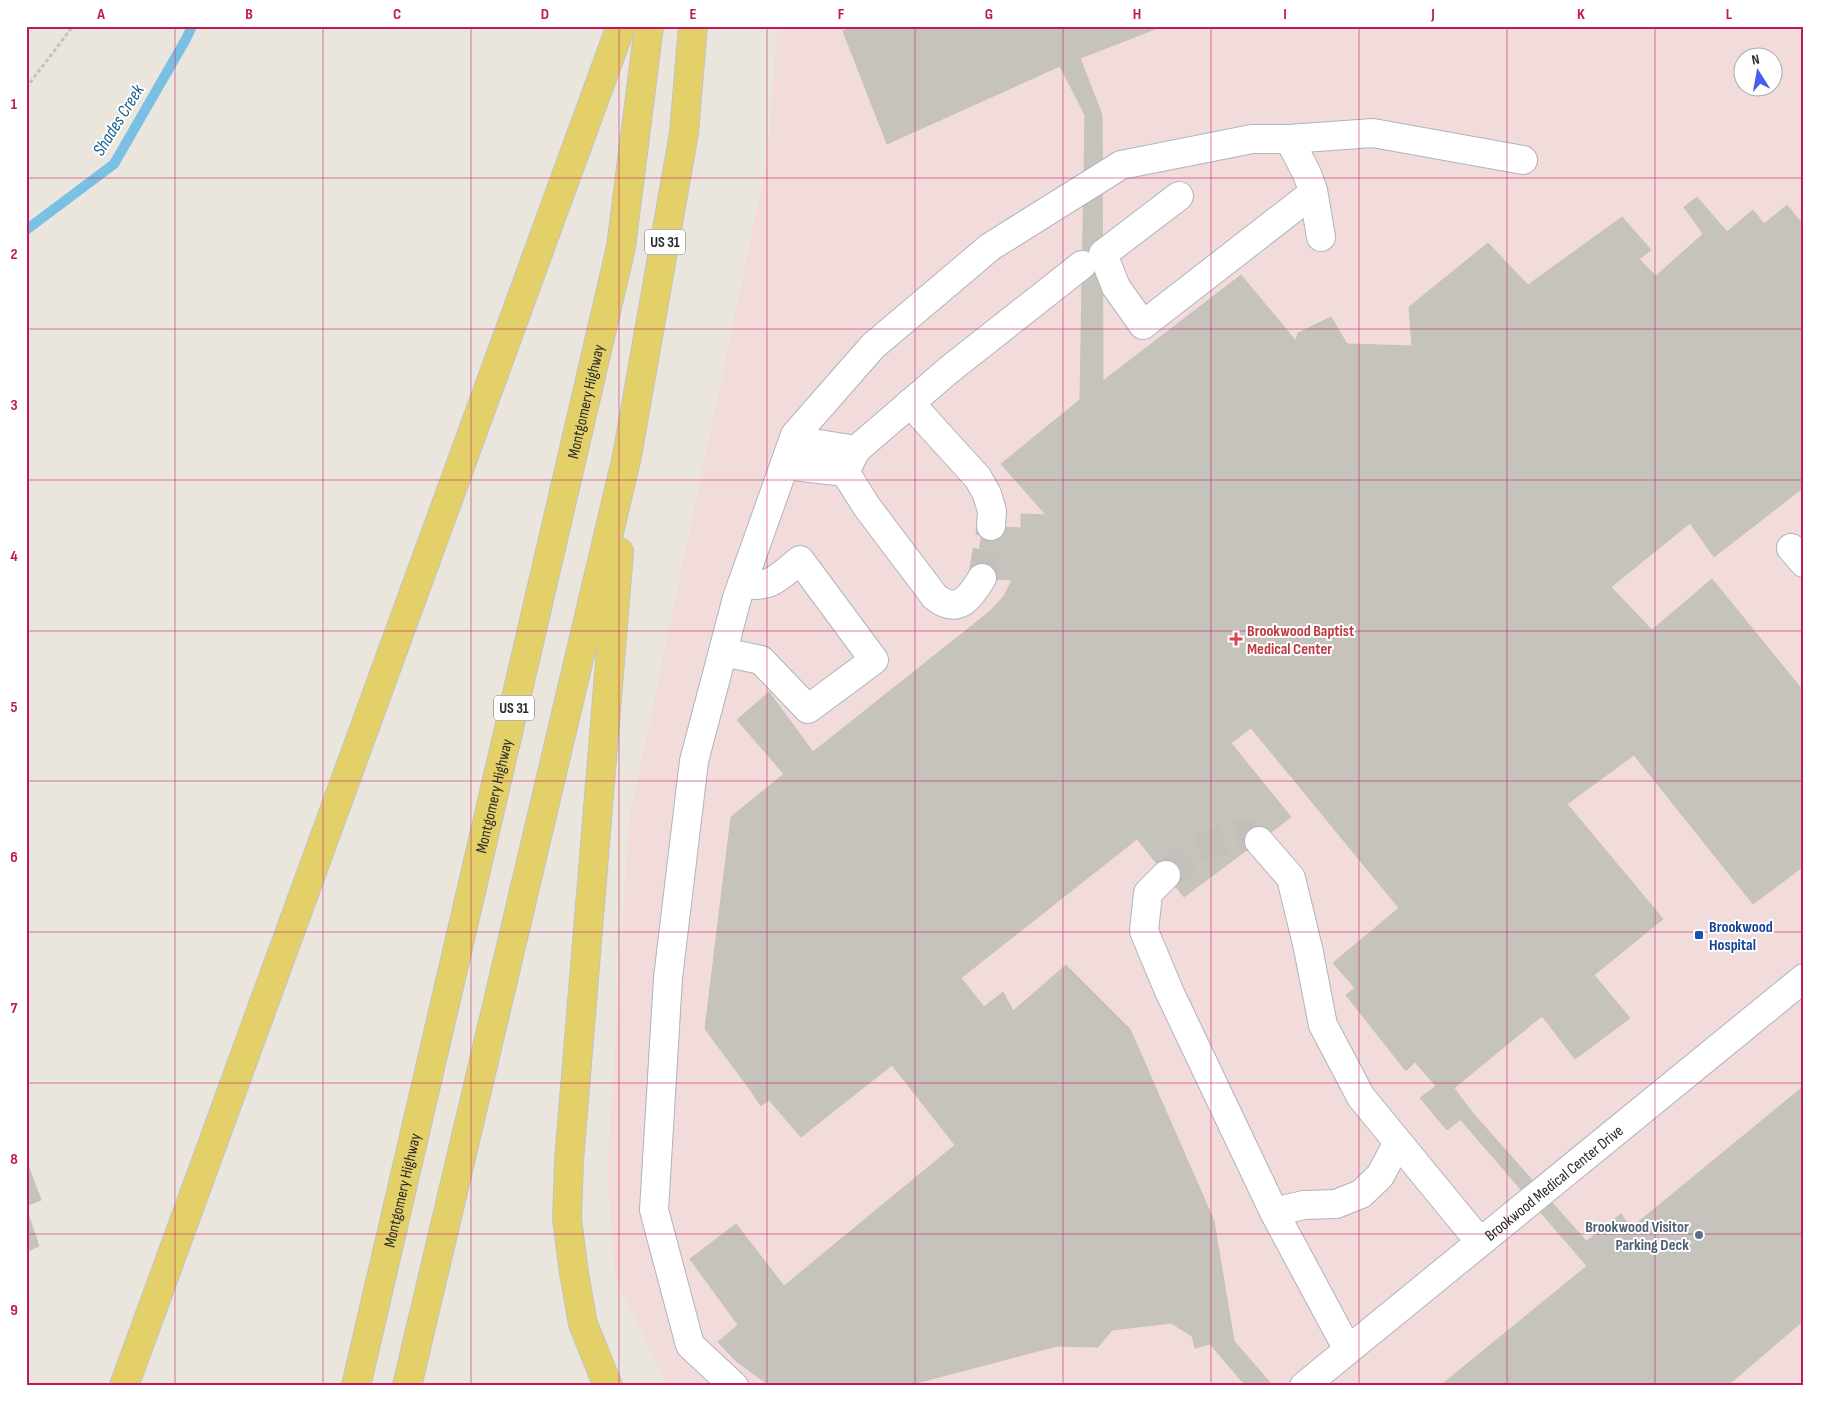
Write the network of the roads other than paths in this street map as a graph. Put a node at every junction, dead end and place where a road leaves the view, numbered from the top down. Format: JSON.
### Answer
{"nodes":[{"id":1,"x":621,"y":26,"type":"edge"},
{"id":2,"x":649,"y":26,"type":"edge"},
{"id":3,"x":693,"y":26,"type":"edge"},
{"id":4,"x":1289,"y":139,"type":"junction"},
{"id":5,"x":1523,"y":160,"type":"dead end"},
{"id":6,"x":1313,"y":193,"type":"junction"},
{"id":7,"x":1179,"y":196,"type":"dead end"},
{"id":8,"x":1321,"y":237,"type":"dead end"},
{"id":9,"x":1082,"y":265,"type":"dead end"},
{"id":10,"x":910,"y":403,"type":"junction"},
{"id":11,"x":789,"y":452,"type":"junction"},
{"id":12,"x":627,"y":456,"type":"junction"},
{"id":13,"x":850,"y":461,"type":"junction"},
{"id":14,"x":990,"y":526,"type":"tunnel mouth"},
{"id":15,"x":982,"y":578,"type":"tunnel mouth"},
{"id":16,"x":742,"y":584,"type":"junction"},
{"id":17,"x":723,"y":652,"type":"junction"},
{"id":18,"x":1259,"y":841,"type":"tunnel mouth"},
{"id":19,"x":1166,"y":875,"type":"tunnel mouth"},
{"id":20,"x":1804,"y":978,"type":"edge"},
{"id":21,"x":1398,"y":1142,"type":"junction"},
{"id":22,"x":1274,"y":1212,"type":"junction"},
{"id":23,"x":1480,"y":1242,"type":"junction"},
{"id":24,"x":1348,"y":1350,"type":"junction"},
{"id":25,"x":607,"y":1385,"type":"edge"},
{"id":26,"x":124,"y":1386,"type":"edge"},
{"id":27,"x":356,"y":1386,"type":"edge"},
{"id":28,"x":407,"y":1386,"type":"edge"},
{"id":29,"x":734,"y":1386,"type":"edge"},
{"id":30,"x":1304,"y":1386,"type":"edge"}],
"edges":[{"from":1,"to":26,"type":"main road"},
{"from":2,"to":27,"type":"main road","name":"Montgomery Highway","number":"US 31"},
{"from":3,"to":12,"type":"main road","number":"US 31"},
{"from":4,"to":5,"type":"street"},
{"from":4,"to":6,"type":"street"},
{"from":4,"to":11,"type":"street"},
{"from":6,"to":7,"type":"street"},
{"from":6,"to":8,"type":"street"},
{"from":9,"to":10,"type":"street"},
{"from":10,"to":13,"type":"street"},
{"from":10,"to":14,"type":"street"},
{"from":11,"to":13,"type":"street"},
{"from":11,"to":16,"type":"street"},
{"from":12,"to":25,"type":"main road"},
{"from":12,"to":28,"type":"main road","number":"US 31"},
{"from":13,"to":15,"type":"street"},
{"from":16,"to":17,"type":"street"},
{"from":16,"to":17,"type":"street"},
{"from":17,"to":29,"type":"street"},
{"from":18,"to":21,"type":"street"},
{"from":19,"to":22,"type":"street"},
{"from":20,"to":23,"type":"street","name":"Brookwood Medical Center Drive"},
{"from":21,"to":22,"type":"street"},
{"from":21,"to":23,"type":"street"},
{"from":22,"to":24,"type":"street"},
{"from":23,"to":24,"type":"street","name":"Brookwood Medical Center Drive"},
{"from":24,"to":30,"type":"street","name":"Brookwood Medical Center Drive"}]}
